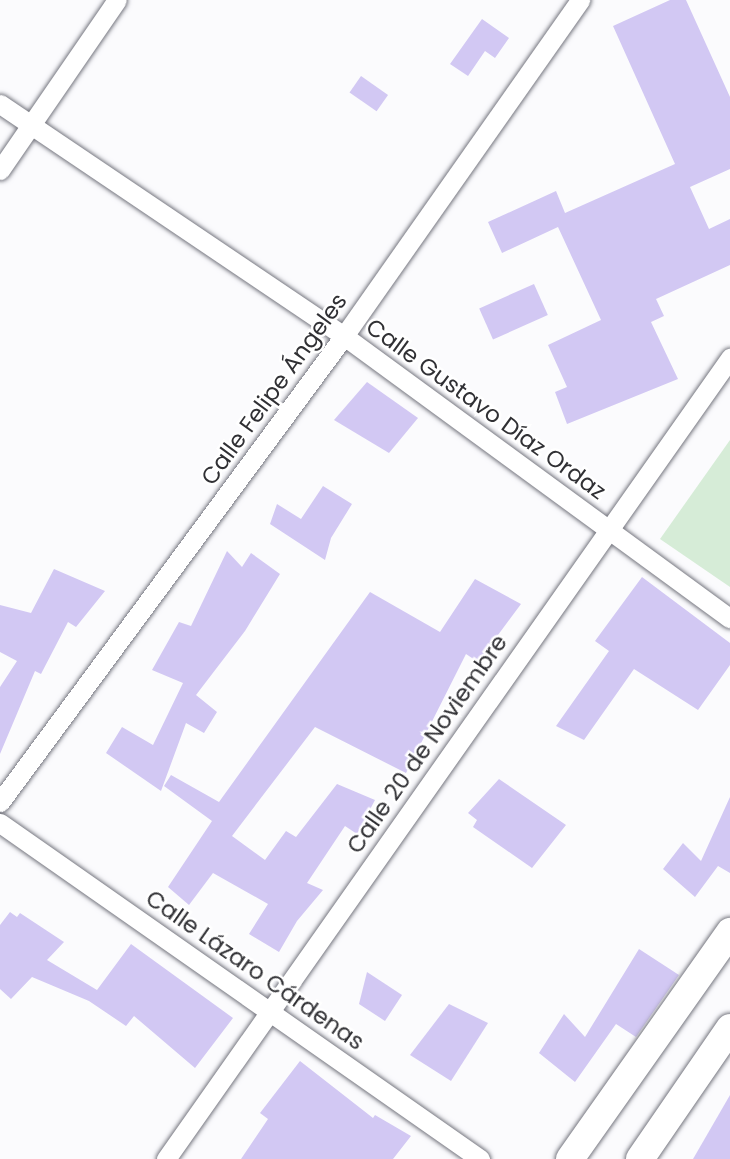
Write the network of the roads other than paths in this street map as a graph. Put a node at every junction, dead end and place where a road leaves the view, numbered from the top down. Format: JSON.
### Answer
{"nodes":[{"id":1,"x":117,"y":0,"type":"edge"},
{"id":2,"x":580,"y":0,"type":"edge"},
{"id":3,"x":0,"y":104,"type":"edge"},
{"id":4,"x":30,"y":126,"type":"junction"},
{"id":5,"x":0,"y":170,"type":"edge"},
{"id":6,"x":344,"y":336,"type":"junction"},
{"id":7,"x":730,"y":358,"type":"edge"},
{"id":8,"x":609,"y":529,"type":"junction"},
{"id":9,"x":730,"y":618,"type":"edge"},
{"id":10,"x":0,"y":802,"type":"edge"},
{"id":11,"x":0,"y":823,"type":"edge"},
{"id":12,"x":730,"y":932,"type":"edge"},
{"id":13,"x":269,"y":1009,"type":"junction"},
{"id":14,"x":730,"y":1027,"type":"edge"},
{"id":15,"x":166,"y":1159,"type":"edge"},
{"id":16,"x":480,"y":1159,"type":"edge"},
{"id":17,"x":570,"y":1159,"type":"edge"},
{"id":18,"x":640,"y":1159,"type":"edge"}],
"edges":[{"from":1,"to":4,"type":"street"},
{"from":2,"to":6,"type":"street","name":"Calle Felipe Ángeles"},
{"from":3,"to":4,"type":"street","name":"Calle Gustavo Díaz Ordaz"},
{"from":4,"to":5,"type":"street"},
{"from":4,"to":6,"type":"street","name":"Calle Gustavo Díaz Ordaz"},
{"from":6,"to":8,"type":"street","name":"Calle Gustavo Díaz Ordaz"},
{"from":6,"to":10,"type":"street","name":"Calle Felipe Ángeles"},
{"from":7,"to":8,"type":"street","name":"Calle 20 de Noviembre"},
{"from":8,"to":9,"type":"street","name":"Calle Gustavo Díaz Ordaz"},
{"from":8,"to":13,"type":"street","name":"Calle 20 de Noviembre"},
{"from":11,"to":13,"type":"street","name":"Calle Lázaro Cárdenas"},
{"from":12,"to":17,"type":"street"},
{"from":13,"to":15,"type":"street","name":"Calle 20 de Noviembre"},
{"from":13,"to":16,"type":"street","name":"Calle Lázaro Cárdenas"},
{"from":14,"to":18,"type":"street"}]}
